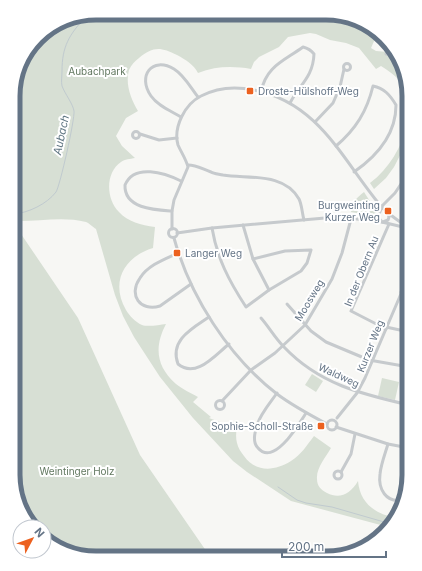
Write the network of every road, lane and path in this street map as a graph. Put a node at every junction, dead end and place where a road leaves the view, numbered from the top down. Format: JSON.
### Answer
{"nodes":[{"id":1,"x":386,"y":54,"type":"dead end"},
{"id":2,"x":389,"y":54,"type":"edge"},
{"id":3,"x":344,"y":69,"type":"dead end"},
{"id":4,"x":261,"y":92,"type":"junction"},
{"id":5,"x":198,"y":97,"type":"junction"},
{"id":6,"x":290,"y":103,"type":"junction"},
{"id":7,"x":182,"y":117,"type":"junction"},
{"id":8,"x":315,"y":122,"type":"junction"},
{"id":9,"x":140,"y":134,"type":"dead end"},
{"id":10,"x":177,"y":138,"type":"junction"},
{"id":11,"x":336,"y":146,"type":"junction"},
{"id":12,"x":188,"y":165,"type":"junction"},
{"id":13,"x":354,"y":172,"type":"junction"},
{"id":14,"x":182,"y":181,"type":"junction"},
{"id":15,"x":402,"y":183,"type":"edge"},
{"id":16,"x":381,"y":207,"type":"junction"},
{"id":17,"x":172,"y":212,"type":"junction"},
{"id":18,"x":388,"y":213,"type":"junction"},
{"id":19,"x":379,"y":215,"type":"junction"},
{"id":20,"x":351,"y":219,"type":"junction"},
{"id":21,"x":304,"y":220,"type":"junction"},
{"id":22,"x":374,"y":221,"type":"junction"},
{"id":23,"x":382,"y":222,"type":"junction"},
{"id":24,"x":402,"y":223,"type":"edge"},
{"id":25,"x":389,"y":224,"type":"junction"},
{"id":26,"x":243,"y":225,"type":"junction"},
{"id":27,"x":402,"y":227,"type":"edge"},
{"id":28,"x":212,"y":228,"type":"junction"},
{"id":29,"x":172,"y":229,"type":"junction"},
{"id":30,"x":177,"y":233,"type":"junction"},
{"id":31,"x":174,"y":238,"type":"junction"},
{"id":32,"x":178,"y":253,"type":"junction"},
{"id":33,"x":253,"y":258,"type":"junction"},
{"id":34,"x":191,"y":284,"type":"junction"},
{"id":35,"x":269,"y":290,"type":"junction"},
{"id":36,"x":401,"y":292,"type":"edge"},
{"id":37,"x":287,"y":304,"type":"dead end"},
{"id":38,"x":209,"y":317,"type":"junction"},
{"id":39,"x":261,"y":318,"type":"dead end"},
{"id":40,"x":305,"y":325,"type":"junction"},
{"id":41,"x":386,"y":328,"type":"junction"},
{"id":42,"x":402,"y":331,"type":"edge"},
{"id":43,"x":229,"y":344,"type":"junction"},
{"id":44,"x":283,"y":346,"type":"junction"},
{"id":45,"x":373,"y":360,"type":"junction"},
{"id":46,"x":402,"y":366,"type":"edge"},
{"id":47,"x":251,"y":370,"type":"junction"},
{"id":48,"x":357,"y":393,"type":"junction"},
{"id":49,"x":277,"y":394,"type":"junction"},
{"id":50,"x":222,"y":401,"type":"dead end"},
{"id":51,"x":402,"y":403,"type":"edge"},
{"id":52,"x":306,"y":413,"type":"junction"},
{"id":53,"x":337,"y":418,"type":"dead end"},
{"id":54,"x":327,"y":424,"type":"junction"},
{"id":55,"x":336,"y":427,"type":"junction"},
{"id":56,"x":355,"y":434,"type":"junction"},
{"id":57,"x":388,"y":444,"type":"junction"},
{"id":58,"x":402,"y":447,"type":"edge"},
{"id":59,"x":341,"y":472,"type":"dead end"},
{"id":60,"x":398,"y":500,"type":"edge"}],
"edges":[{"from":1,"to":2,"type":"street"},
{"from":3,"to":8,"type":"street"},
{"from":4,"to":5,"type":"street"},
{"from":4,"to":6,"type":"street"},
{"from":4,"to":6,"type":"street"},
{"from":5,"to":7,"type":"street"},
{"from":5,"to":7,"type":"street"},
{"from":6,"to":8,"type":"street"},
{"from":7,"to":10,"type":"street"},
{"from":8,"to":11,"type":"street"},
{"from":9,"to":10,"type":"street"},
{"from":10,"to":12,"type":"street"},
{"from":11,"to":13,"type":"street"},
{"from":11,"to":13,"type":"street"},
{"from":12,"to":14,"type":"street"},
{"from":12,"to":21,"type":"street"},
{"from":13,"to":16,"type":"street"},
{"from":14,"to":17,"type":"street"},
{"from":14,"to":17,"type":"street"},
{"from":15,"to":16,"type":"street"},
{"from":16,"to":18,"type":"street"},
{"from":16,"to":19,"type":"street"},
{"from":17,"to":29,"type":"street"},
{"from":18,"to":19,"type":"street"},
{"from":18,"to":23,"type":"street"},
{"from":18,"to":24,"type":"street"},
{"from":19,"to":22,"type":"street"},
{"from":19,"to":23,"type":"street"},
{"from":20,"to":21,"type":"street"},
{"from":20,"to":22,"type":"street"},
{"from":20,"to":40,"type":"street","name":"Moosweg"},
{"from":21,"to":26,"type":"street"},
{"from":22,"to":23,"type":"street"},
{"from":23,"to":25,"type":"street"},
{"from":25,"to":27,"type":"street"},
{"from":25,"to":41,"type":"street","name":"In der Obern Au"},
{"from":26,"to":28,"type":"street"},
{"from":26,"to":33,"type":"street"},
{"from":28,"to":30,"type":"street"},
{"from":28,"to":35,"type":"street"},
{"from":29,"to":30,"type":"street"},
{"from":29,"to":31,"type":"street"},
{"from":30,"to":31,"type":"street"},
{"from":31,"to":32,"type":"street"},
{"from":32,"to":34,"type":"street"},
{"from":32,"to":34,"type":"street"},
{"from":33,"to":35,"type":"street"},
{"from":33,"to":35,"type":"street"},
{"from":34,"to":38,"type":"street"},
{"from":36,"to":41,"type":"street","name":"Kurzer Weg"},
{"from":37,"to":40,"type":"street"},
{"from":38,"to":43,"type":"street"},
{"from":38,"to":43,"type":"street"},
{"from":39,"to":44,"type":"street","name":"Waldweg"},
{"from":40,"to":44,"type":"street","name":"Moosweg"},
{"from":40,"to":45,"type":"street"},
{"from":41,"to":42,"type":"street","name":"In der Obern Au"},
{"from":41,"to":45,"type":"street","name":"Kurzer Weg"},
{"from":43,"to":47,"type":"street"},
{"from":44,"to":47,"type":"street","name":"Moosweg"},
{"from":44,"to":48,"type":"street","name":"Waldweg"},
{"from":45,"to":46,"type":"street"},
{"from":45,"to":48,"type":"street","name":"Kurzer Weg"},
{"from":47,"to":49,"type":"street"},
{"from":47,"to":50,"type":"street","name":"Moosweg"},
{"from":48,"to":51,"type":"street","name":"Waldweg"},
{"from":48,"to":53,"type":"street","name":"Kurzer Weg"},
{"from":49,"to":52,"type":"street"},
{"from":49,"to":52,"type":"street"},
{"from":52,"to":54,"type":"street"},
{"from":54,"to":55,"type":"street"},
{"from":54,"to":55,"type":"street"},
{"from":55,"to":56,"type":"street"},
{"from":56,"to":57,"type":"street"},
{"from":56,"to":59,"type":"street"},
{"from":57,"to":58,"type":"street"},
{"from":57,"to":60,"type":"street"}]}
